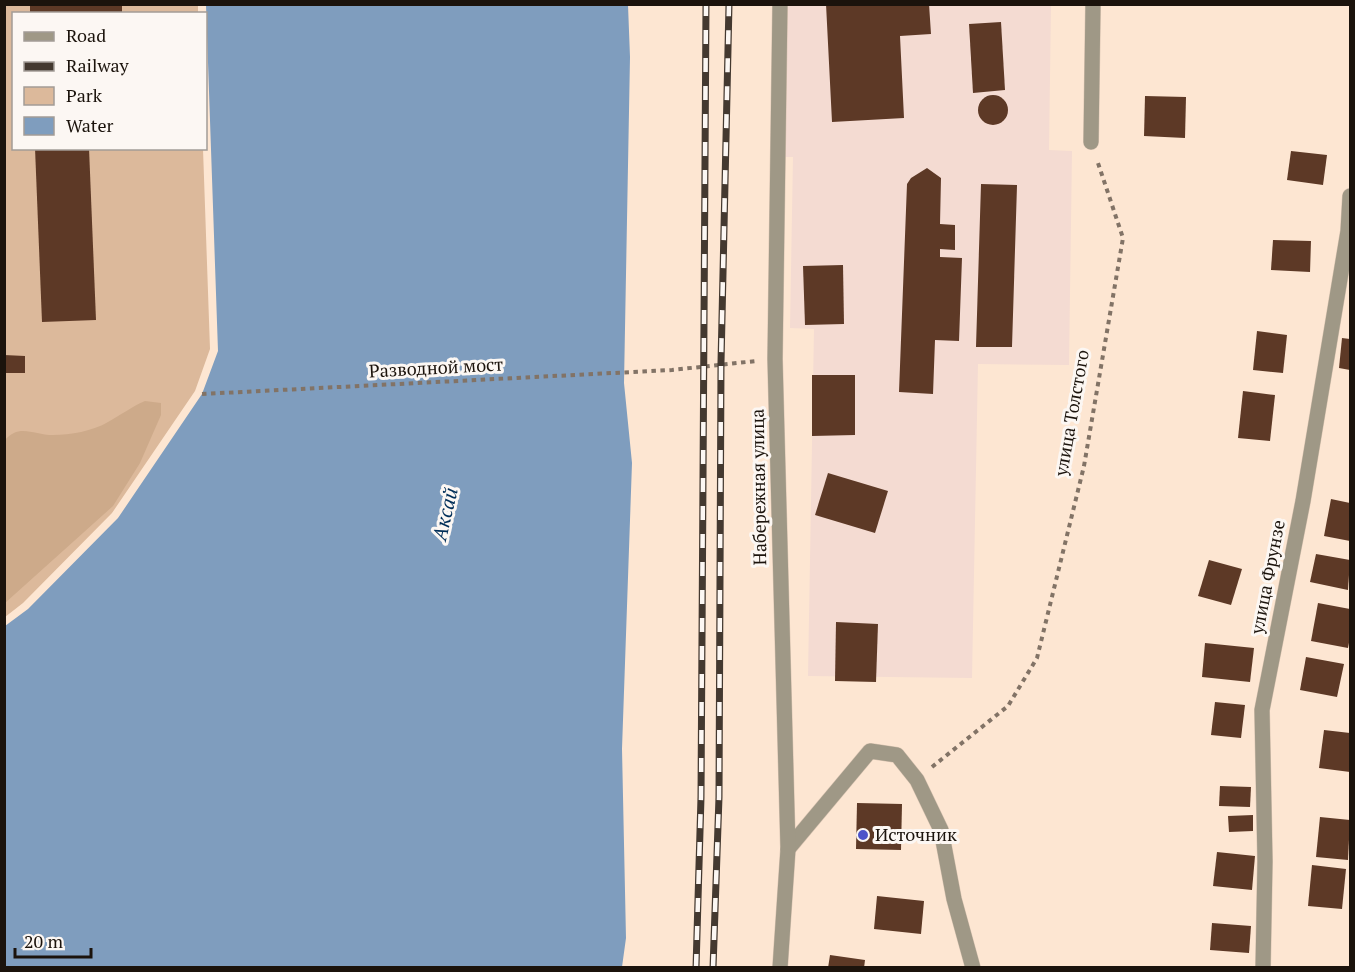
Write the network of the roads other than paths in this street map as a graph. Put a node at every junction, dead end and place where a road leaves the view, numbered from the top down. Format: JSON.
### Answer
{"nodes":[{"id":1,"x":780,"y":4,"type":"edge"},
{"id":2,"x":1093,"y":4,"type":"edge"},
{"id":3,"x":1091,"y":142,"type":"road end"},
{"id":4,"x":1350,"y":196,"type":"edge"},
{"id":5,"x":1349,"y":231,"type":"edge"},
{"id":6,"x":788,"y":849,"type":"junction"},
{"id":7,"x":780,"y":968,"type":"edge"},
{"id":8,"x":973,"y":968,"type":"edge"},
{"id":9,"x":1263,"y":968,"type":"edge"}],
"edges":[{"from":1,"to":6,"type":"street","name":"Набережная улица"},
{"from":2,"to":3,"type":"street"},
{"from":4,"to":5,"type":"street","name":"улица Фрунзе"},
{"from":5,"to":9,"type":"street","name":"улица Фрунзе"},
{"from":6,"to":7,"type":"street","name":"Набережная улица"},
{"from":6,"to":8,"type":"street"}]}
